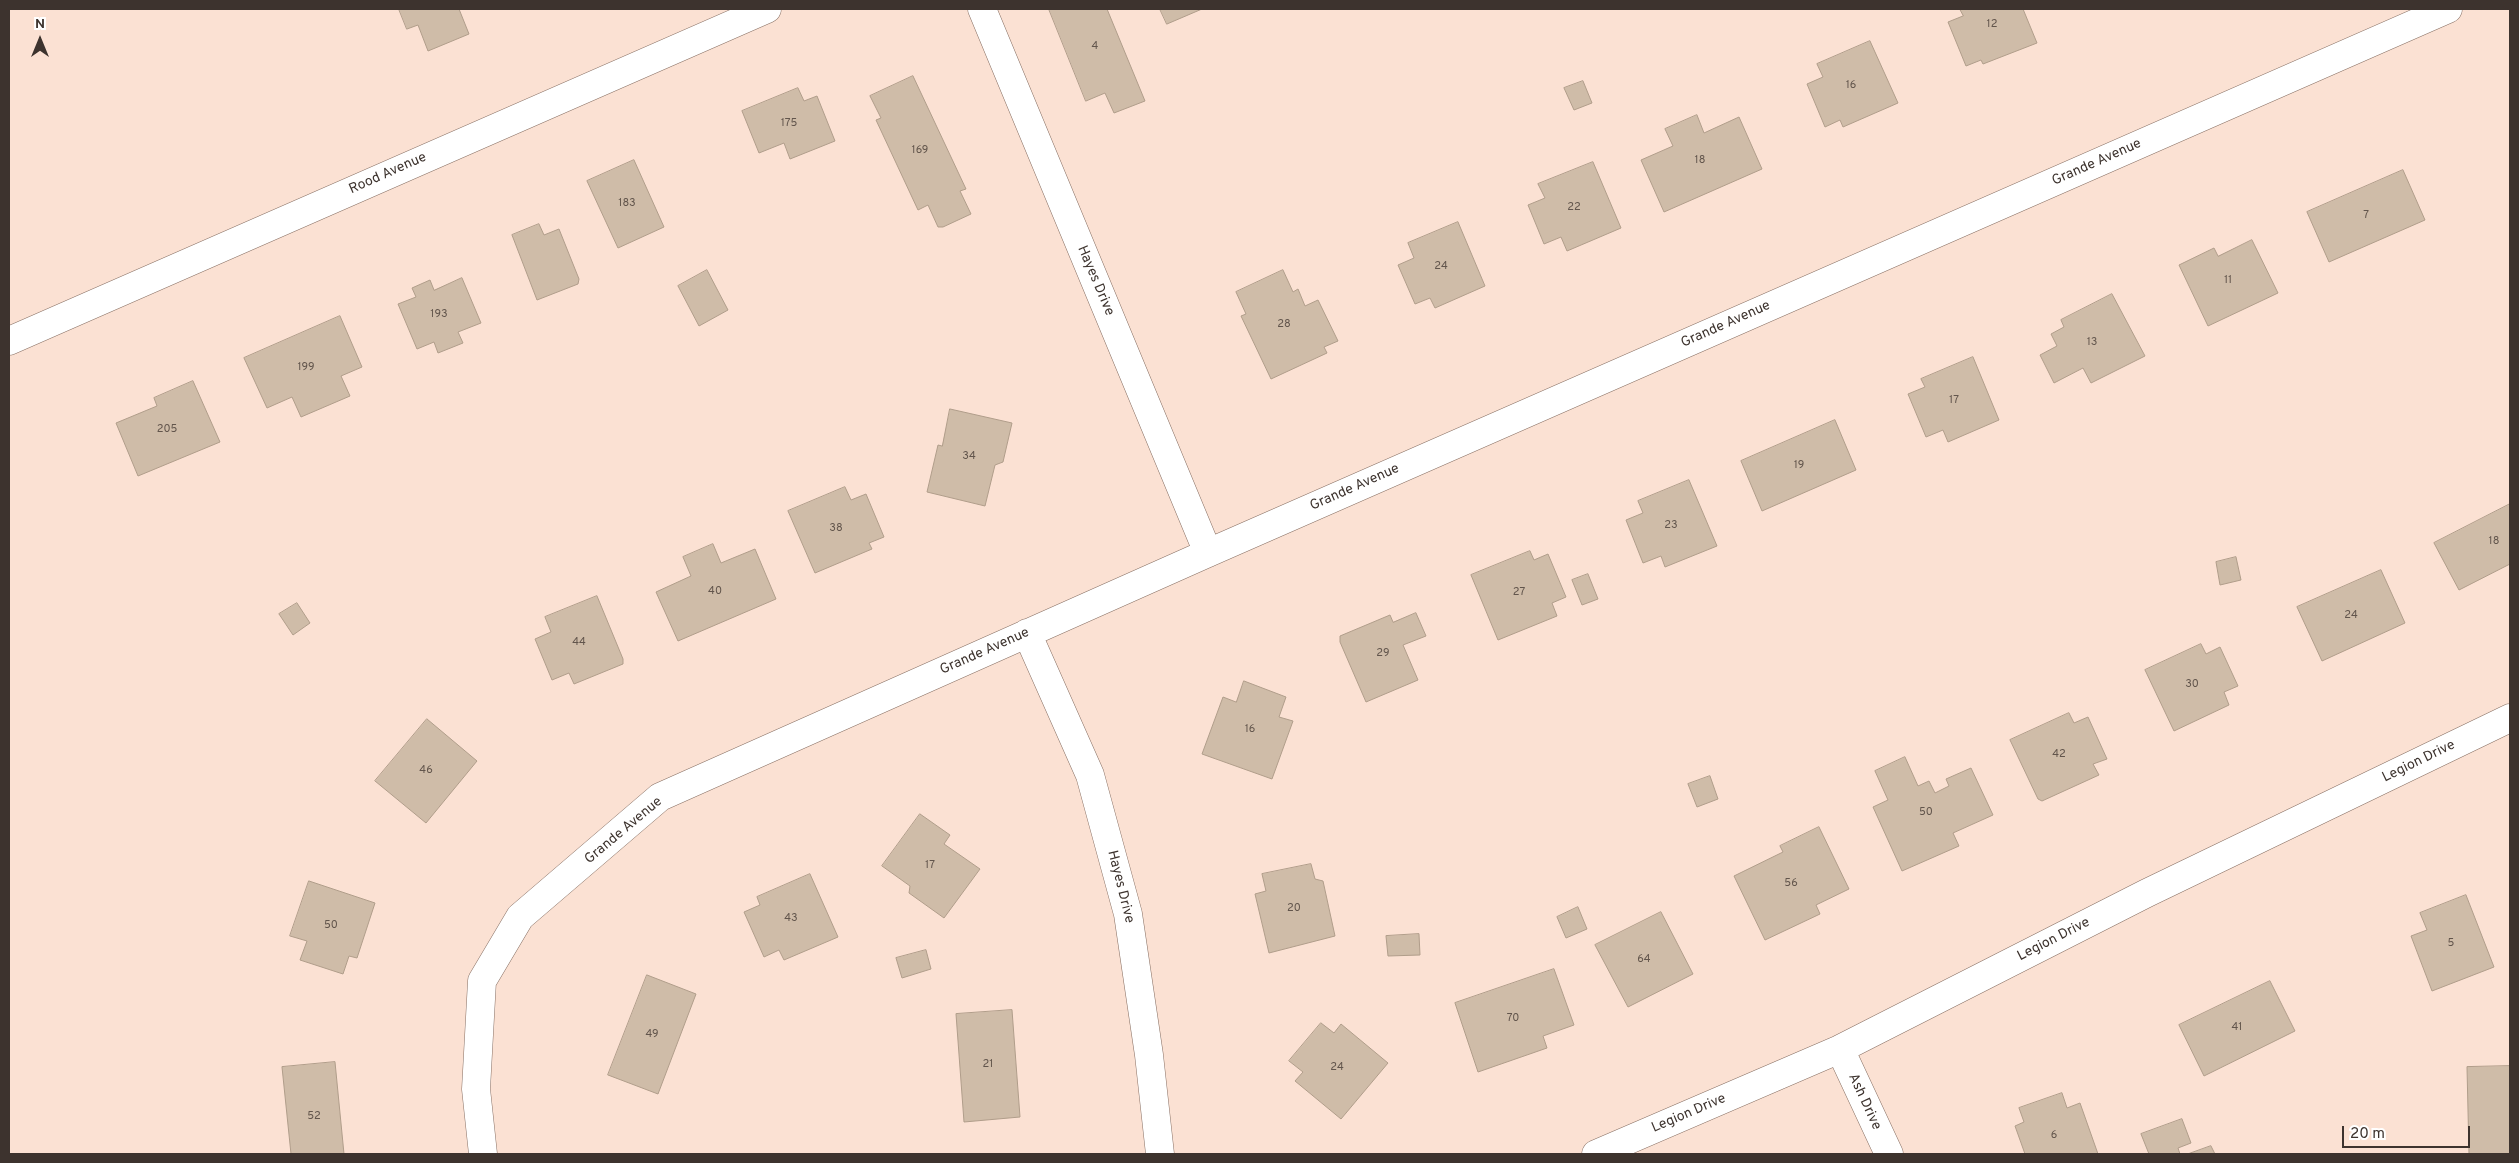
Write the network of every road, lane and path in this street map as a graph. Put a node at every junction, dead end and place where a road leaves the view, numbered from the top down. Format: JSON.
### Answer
{"nodes":[{"id":1,"x":767,"y":9,"type":"edge"},
{"id":2,"x":982,"y":9,"type":"edge"},
{"id":3,"x":2448,"y":9,"type":"edge"},
{"id":4,"x":9,"y":341,"type":"edge"},
{"id":5,"x":1208,"y":553,"type":"junction"},
{"id":6,"x":1027,"y":633,"type":"junction"},
{"id":7,"x":2510,"y":718,"type":"edge"},
{"id":8,"x":1840,"y":1049,"type":"junction"},
{"id":9,"x":483,"y":1154,"type":"edge"},
{"id":10,"x":1160,"y":1154,"type":"edge"},
{"id":11,"x":1596,"y":1154,"type":"edge"},
{"id":12,"x":1889,"y":1154,"type":"edge"}],
"edges":[{"from":1,"to":4,"type":"street","name":"Rood Avenue"},
{"from":2,"to":5,"type":"street","name":"Hayes Drive"},
{"from":3,"to":5,"type":"street","name":"Grande Avenue"},
{"from":5,"to":6,"type":"street","name":"Grande Avenue"},
{"from":6,"to":9,"type":"street","name":"Grande Avenue"},
{"from":6,"to":10,"type":"street","name":"Hayes Drive"},
{"from":7,"to":8,"type":"street","name":"Legion Drive"},
{"from":8,"to":11,"type":"street","name":"Legion Drive"},
{"from":8,"to":12,"type":"street","name":"Ash Drive"}]}
